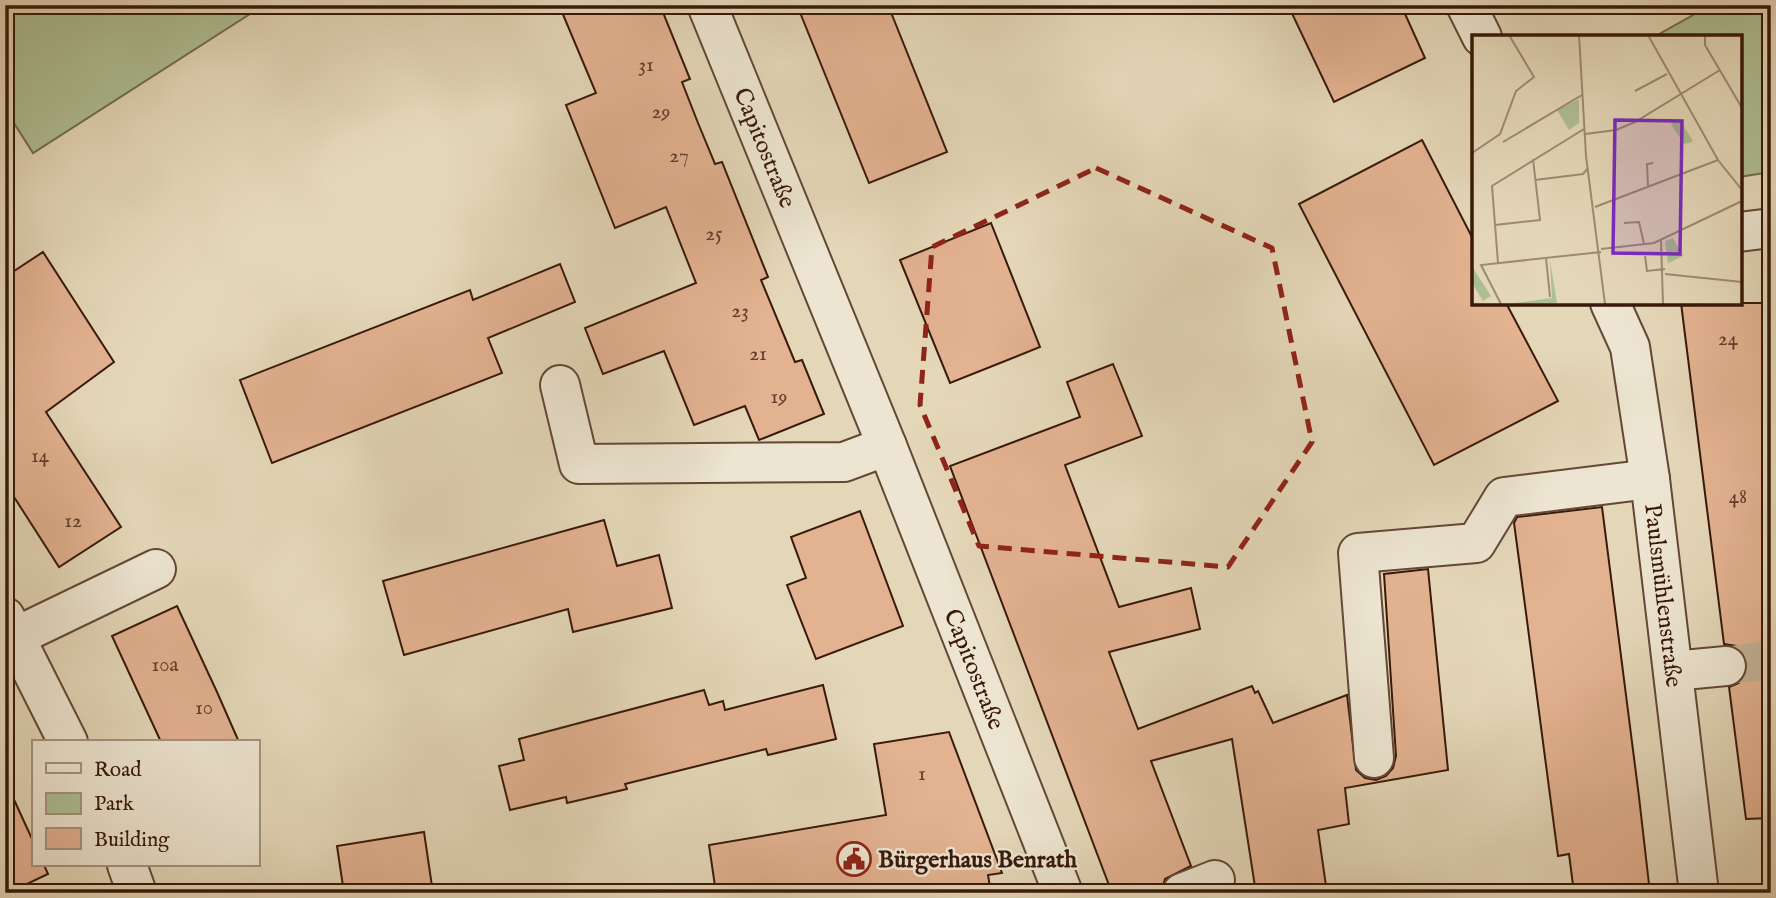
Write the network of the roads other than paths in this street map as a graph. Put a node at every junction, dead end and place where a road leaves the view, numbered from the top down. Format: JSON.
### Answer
{"nodes":[{"id":1,"x":707,"y":5,"type":"edge"},
{"id":2,"x":1771,"y":228,"type":"edge"},
{"id":3,"x":1741,"y":232,"type":"edge"},
{"id":4,"x":1609,"y":304,"type":"edge"},
{"id":5,"x":560,"y":385,"type":"dead end"},
{"id":6,"x":887,"y":446,"type":"junction"},
{"id":7,"x":1650,"y":479,"type":"junction"},
{"id":8,"x":156,"y":569,"type":"dead end"},
{"id":9,"x":11,"y":626,"type":"edge"},
{"id":10,"x":1726,"y":666,"type":"tunnel mouth"},
{"id":11,"x":1673,"y":671,"type":"junction"},
{"id":12,"x":67,"y":740,"type":"edge"},
{"id":13,"x":1374,"y":758,"type":"dead end"},
{"id":14,"x":127,"y":866,"type":"edge"},
{"id":15,"x":137,"y":893,"type":"edge"},
{"id":16,"x":1063,"y":893,"type":"edge"},
{"id":17,"x":1699,"y":893,"type":"edge"}],
"edges":[{"from":1,"to":6,"type":"street","name":"Capitostraße"},
{"from":2,"to":3,"type":"street"},
{"from":4,"to":7,"type":"street","name":"Paulsmühlenstraße"},
{"from":5,"to":6,"type":"street"},
{"from":6,"to":16,"type":"street","name":"Capitostraße"},
{"from":7,"to":11,"type":"street","name":"Paulsmühlenstraße"},
{"from":7,"to":13,"type":"street"},
{"from":8,"to":9,"type":"street"},
{"from":9,"to":12,"type":"street"},
{"from":10,"to":11,"type":"street"},
{"from":11,"to":17,"type":"street","name":"Paulsmühlenstraße"},
{"from":14,"to":15,"type":"street"}]}
